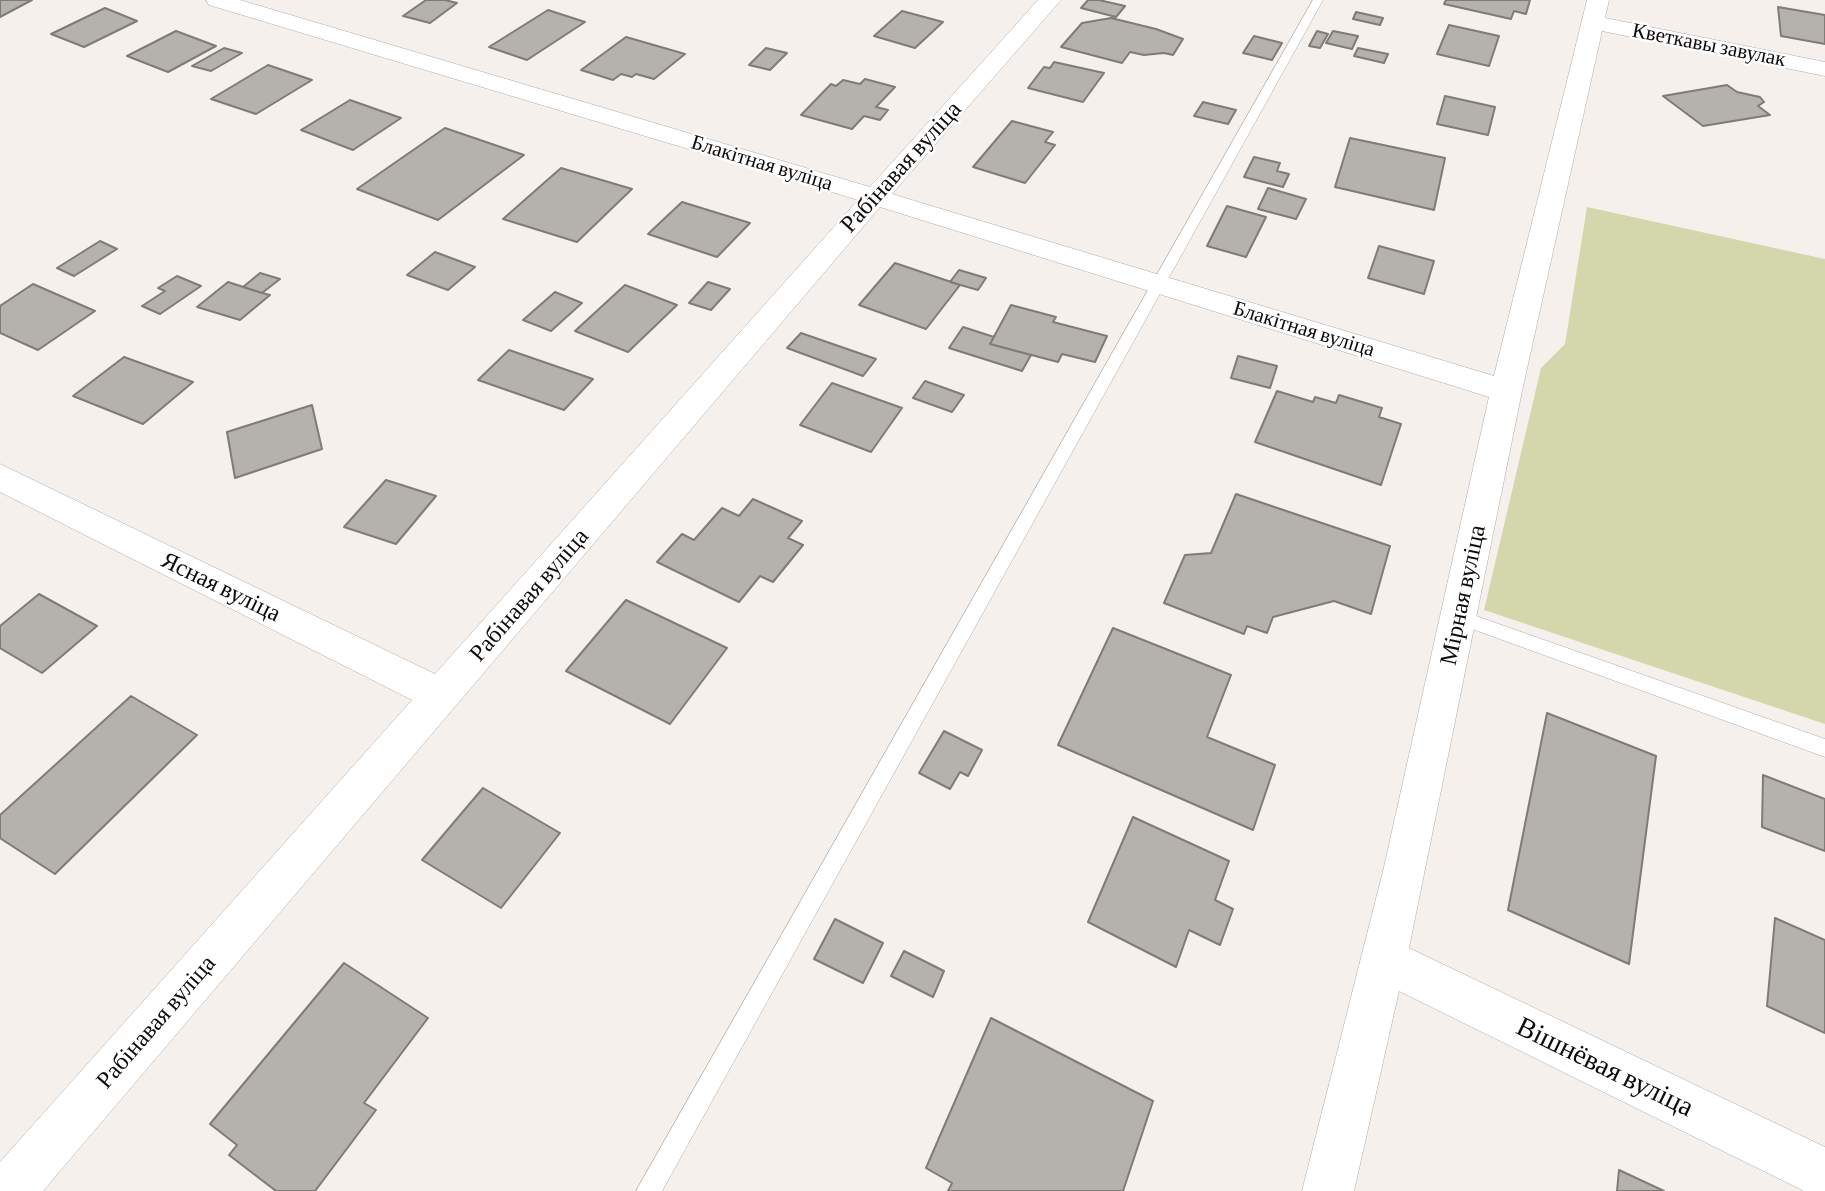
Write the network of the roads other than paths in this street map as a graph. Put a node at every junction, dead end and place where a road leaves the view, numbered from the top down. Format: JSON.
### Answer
{"nodes":[{"id":1,"x":217,"y":0,"type":"edge"},
{"id":2,"x":1050,"y":0,"type":"edge"},
{"id":3,"x":1318,"y":0,"type":"edge"},
{"id":4,"x":1595,"y":11,"type":"edge"},
{"id":5,"x":1825,"y":69,"type":"edge"},
{"id":6,"x":875,"y":197,"type":"junction"},
{"id":7,"x":1157,"y":284,"type":"junction"},
{"id":8,"x":1506,"y":391,"type":"junction"},
{"id":9,"x":0,"y":477,"type":"edge"},
{"id":10,"x":1459,"y":617,"type":"junction"},
{"id":11,"x":442,"y":696,"type":"junction"},
{"id":12,"x":1825,"y":748,"type":"edge"},
{"id":13,"x":1385,"y":960,"type":"junction"},
{"id":14,"x":1825,"y":1174,"type":"edge"},
{"id":15,"x":0,"y":1187,"type":"edge"},
{"id":16,"x":7,"y":1191,"type":"edge"},
{"id":17,"x":648,"y":1191,"type":"edge"},
{"id":18,"x":1328,"y":1191,"type":"edge"}],
"edges":[{"from":1,"to":6,"type":"street","name":"Блакітная вуліца"},
{"from":2,"to":6,"type":"street","name":"Рабінавая вуліца"},
{"from":3,"to":7,"type":"lane"},
{"from":4,"to":5,"type":"street","name":"Кветкавы завулак"},
{"from":4,"to":8,"type":"street","name":"Мірная вуліца"},
{"from":6,"to":7,"type":"street","name":"Блакітная вуліца"},
{"from":6,"to":11,"type":"street","name":"Рабінавая вуліца"},
{"from":7,"to":8,"type":"street","name":"Блакітная вуліца"},
{"from":7,"to":17,"type":"lane"},
{"from":8,"to":10,"type":"street","name":"Мірная вуліца"},
{"from":9,"to":11,"type":"street","name":"Ясная вуліца"},
{"from":10,"to":12,"type":"lane"},
{"from":10,"to":13,"type":"street","name":"Мірная вуліца"},
{"from":11,"to":16,"type":"street","name":"Рабінавая вуліца"},
{"from":13,"to":14,"type":"street","name":"Вішнёвая вуліца"},
{"from":13,"to":18,"type":"street","name":"Мірная вуліца"},
{"from":15,"to":16,"type":"lane"}]}
